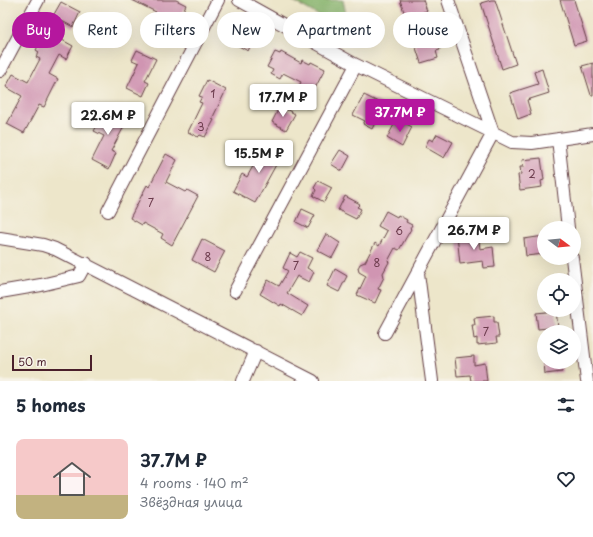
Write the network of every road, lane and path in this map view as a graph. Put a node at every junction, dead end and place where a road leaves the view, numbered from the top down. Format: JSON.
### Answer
{"nodes":[{"id":1,"x":38,"y":0,"type":"edge"},
{"id":2,"x":218,"y":0,"type":"edge"},
{"id":3,"x":239,"y":0,"type":"edge"},
{"id":4,"x":448,"y":0,"type":"edge"},
{"id":5,"x":356,"y":66,"type":"junction"},
{"id":6,"x":0,"y":71,"type":"edge"},
{"id":7,"x":493,"y":133,"type":"junction"},
{"id":8,"x":593,"y":134,"type":"edge"},
{"id":9,"x":558,"y":139,"type":"junction"},
{"id":10,"x":108,"y":211,"type":"dead end"},
{"id":11,"x":567,"y":221,"type":"edge"},
{"id":12,"x":0,"y":238,"type":"edge"},
{"id":13,"x":86,"y":264,"type":"junction"},
{"id":14,"x":573,"y":265,"type":"edge"},
{"id":15,"x":418,"y":273,"type":"junction"},
{"id":16,"x":235,"y":290,"type":"dead end"},
{"id":17,"x":0,"y":292,"type":"edge"},
{"id":18,"x":385,"y":333,"type":"dead end"},
{"id":19,"x":256,"y":351,"type":"junction"},
{"id":20,"x":243,"y":381,"type":"edge"},
{"id":21,"x":313,"y":381,"type":"edge"},
{"id":22,"x":432,"y":381,"type":"edge"},
{"id":23,"x":586,"y":381,"type":"edge"}],
"edges":[{"from":1,"to":6,"type":"street"},
{"from":2,"to":10,"type":"street"},
{"from":3,"to":5,"type":"street"},
{"from":4,"to":7,"type":"street"},
{"from":5,"to":7,"type":"street"},
{"from":5,"to":16,"type":"street"},
{"from":7,"to":9,"type":"street"},
{"from":7,"to":15,"type":"street"},
{"from":8,"to":9,"type":"street"},
{"from":9,"to":11,"type":"street"},
{"from":12,"to":13,"type":"street"},
{"from":13,"to":17,"type":"street"},
{"from":13,"to":19,"type":"street"},
{"from":14,"to":23,"type":"street"},
{"from":15,"to":18,"type":"street"},
{"from":15,"to":22,"type":"street"},
{"from":19,"to":20,"type":"street"},
{"from":19,"to":21,"type":"street"}]}
